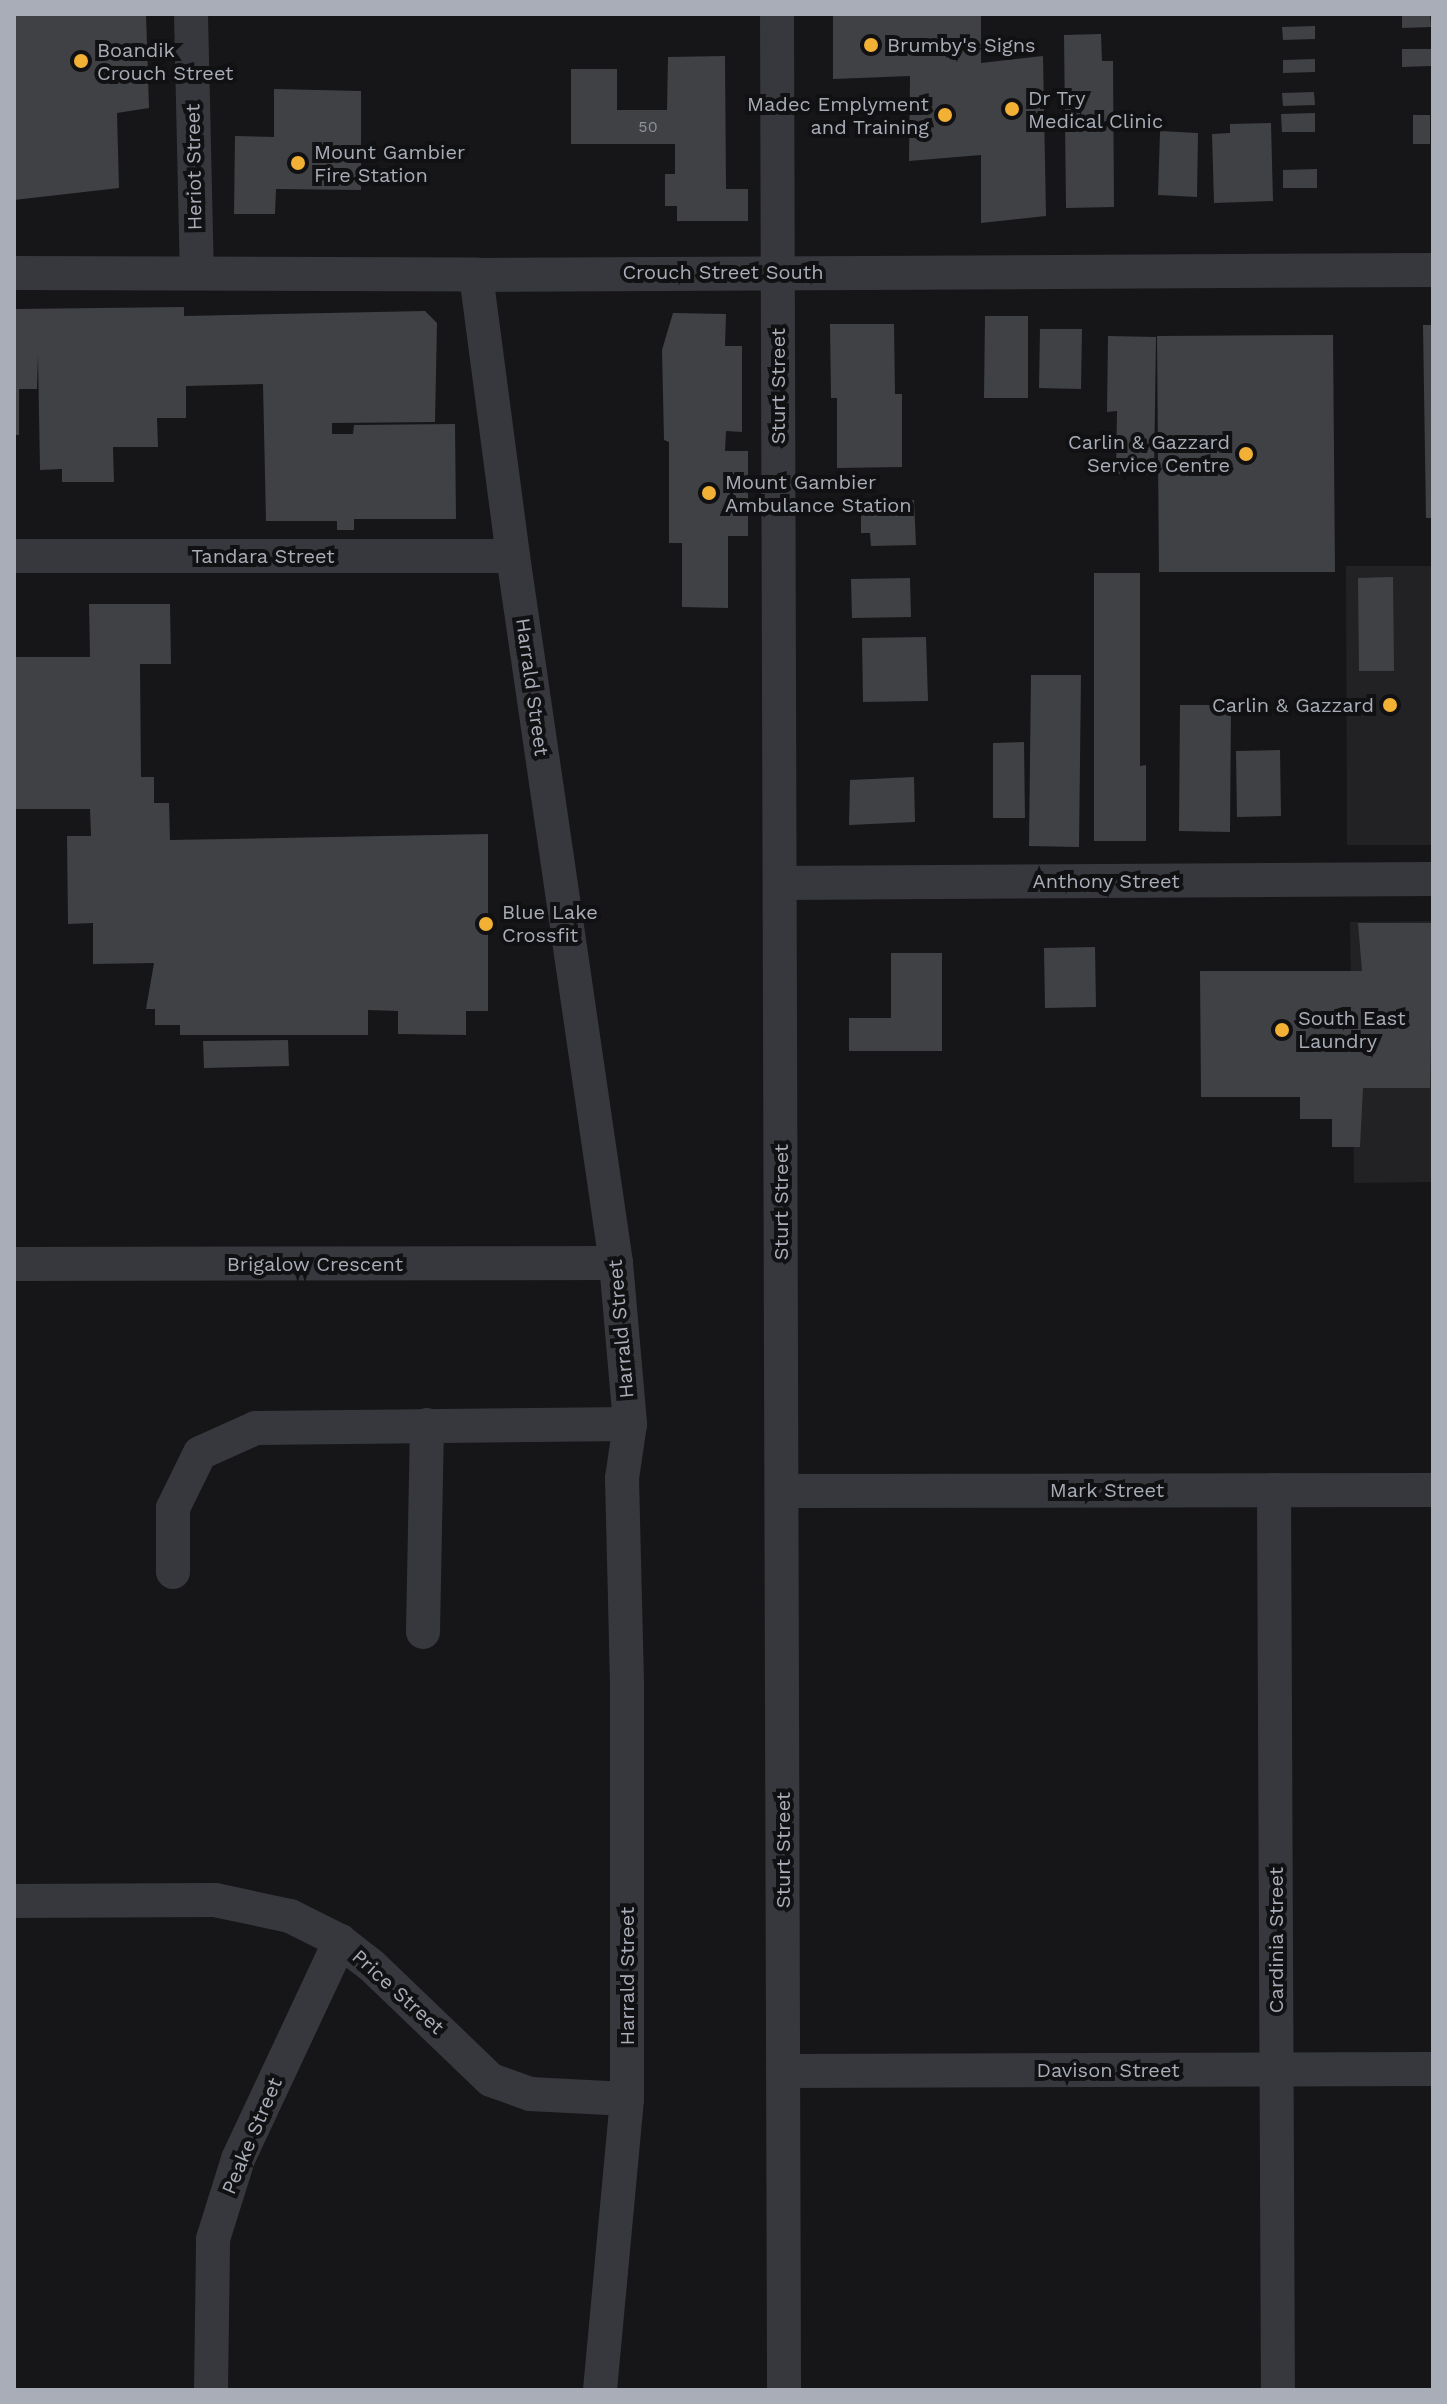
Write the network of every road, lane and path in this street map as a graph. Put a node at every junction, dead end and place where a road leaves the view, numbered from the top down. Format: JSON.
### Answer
{"nodes":[{"id":1,"x":191,"y":14,"type":"edge"},
{"id":2,"x":777,"y":14,"type":"edge"},
{"id":3,"x":1433,"y":270,"type":"edge"},
{"id":4,"x":778,"y":272,"type":"junction"},
{"id":5,"x":14,"y":273,"type":"edge"},
{"id":6,"x":197,"y":273,"type":"junction"},
{"id":7,"x":476,"y":275,"type":"junction"},
{"id":8,"x":14,"y":556,"type":"edge"},
{"id":9,"x":513,"y":556,"type":"junction"},
{"id":10,"x":1433,"y":879,"type":"edge"},
{"id":11,"x":780,"y":883,"type":"junction"},
{"id":12,"x":616,"y":1263,"type":"junction"},
{"id":13,"x":14,"y":1264,"type":"edge"},
{"id":14,"x":630,"y":1424,"type":"junction"},
{"id":15,"x":427,"y":1425,"type":"junction"},
{"id":16,"x":1274,"y":1490,"type":"junction"},
{"id":17,"x":1433,"y":1490,"type":"edge"},
{"id":18,"x":782,"y":1491,"type":"junction"},
{"id":19,"x":173,"y":1572,"type":"dead end"},
{"id":20,"x":423,"y":1632,"type":"dead end"},
{"id":21,"x":14,"y":1901,"type":"edge"},
{"id":22,"x":340,"y":1941,"type":"junction"},
{"id":23,"x":1433,"y":2069,"type":"edge"},
{"id":24,"x":1277,"y":2070,"type":"junction"},
{"id":25,"x":783,"y":2071,"type":"junction"},
{"id":26,"x":627,"y":2099,"type":"junction"},
{"id":27,"x":211,"y":2390,"type":"edge"},
{"id":28,"x":600,"y":2390,"type":"edge"},
{"id":29,"x":784,"y":2390,"type":"edge"},
{"id":30,"x":1278,"y":2390,"type":"edge"}],
"edges":[{"from":1,"to":6,"type":"street","name":"Heriot Street"},
{"from":2,"to":4,"type":"street","name":"Sturt Street"},
{"from":3,"to":4,"type":"street","name":"Crouch Street South"},
{"from":4,"to":7,"type":"street","name":"Crouch Street South"},
{"from":4,"to":11,"type":"street","name":"Sturt Street"},
{"from":5,"to":6,"type":"street","name":"Crouch Street South"},
{"from":6,"to":7,"type":"street","name":"Crouch Street South"},
{"from":7,"to":9,"type":"street","name":"Harrald Street"},
{"from":8,"to":9,"type":"street","name":"Tandara Street"},
{"from":9,"to":12,"type":"street","name":"Harrald Street"},
{"from":10,"to":11,"type":"street","name":"Anthony Street"},
{"from":11,"to":18,"type":"street","name":"Sturt Street"},
{"from":12,"to":13,"type":"street","name":"Brigalow Crescent"},
{"from":12,"to":14,"type":"street","name":"Harrald Street"},
{"from":14,"to":15,"type":"street"},
{"from":14,"to":26,"type":"street","name":"Harrald Street"},
{"from":15,"to":19,"type":"street"},
{"from":15,"to":20,"type":"street"},
{"from":16,"to":17,"type":"street","name":"Mark Street"},
{"from":16,"to":18,"type":"street","name":"Mark Street"},
{"from":16,"to":24,"type":"street","name":"Cardinia Street"},
{"from":18,"to":25,"type":"street","name":"Sturt Street"},
{"from":21,"to":22,"type":"street","name":"Price Street"},
{"from":22,"to":26,"type":"street","name":"Price Street"},
{"from":22,"to":27,"type":"street","name":"Peake Street"},
{"from":23,"to":24,"type":"street","name":"Davison Street"},
{"from":24,"to":25,"type":"street","name":"Davison Street"},
{"from":24,"to":30,"type":"street","name":"Cardinia Street"},
{"from":25,"to":29,"type":"street","name":"Sturt Street"},
{"from":26,"to":28,"type":"street","name":"Harrald Street"}]}
